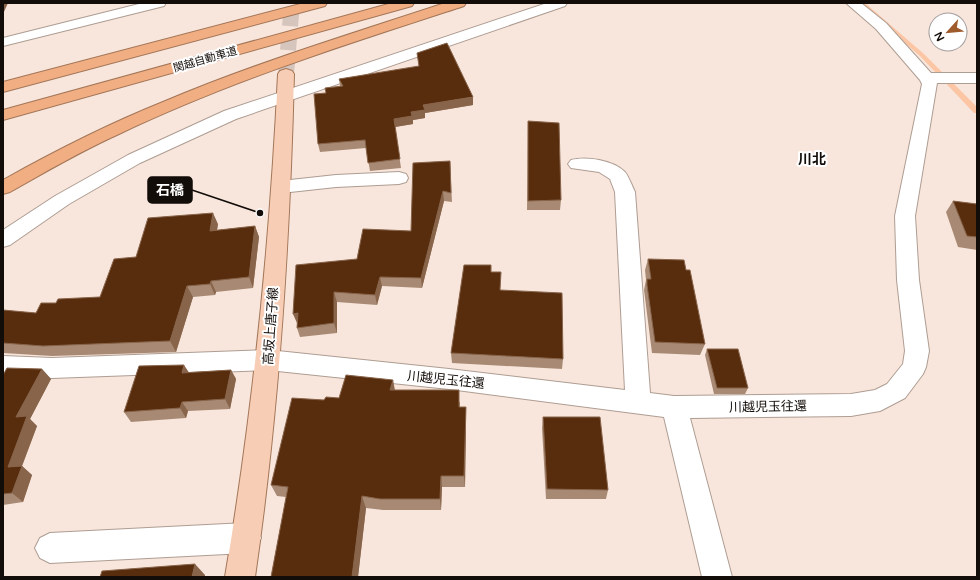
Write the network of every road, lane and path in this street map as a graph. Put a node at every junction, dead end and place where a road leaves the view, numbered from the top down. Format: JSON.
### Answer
{"nodes":[{"id":1,"x":159,"y":3,"type":"edge"},
{"id":2,"x":277,"y":3,"type":"edge"},
{"id":3,"x":320,"y":3,"type":"edge"},
{"id":4,"x":407,"y":3,"type":"edge"},
{"id":5,"x":459,"y":3,"type":"edge"},
{"id":6,"x":560,"y":3,"type":"edge"},
{"id":7,"x":853,"y":3,"type":"edge"},
{"id":8,"x":3,"y":42,"type":"edge"},
{"id":9,"x":3,"y":74,"type":"edge"},
{"id":10,"x":286,"y":74,"type":"tunnel mouth"},
{"id":11,"x":940,"y":78,"type":"junction"},
{"id":12,"x":977,"y":78,"type":"edge"},
{"id":13,"x":3,"y":87,"type":"edge"},
{"id":14,"x":286,"y":96,"type":"junction"},
{"id":15,"x":3,"y":115,"type":"edge"},
{"id":16,"x":577,"y":164,"type":"dead end"},
{"id":17,"x":399,"y":178,"type":"dead end"},
{"id":18,"x":280,"y":187,"type":"junction"},
{"id":19,"x":3,"y":188,"type":"edge"},
{"id":20,"x":3,"y":240,"type":"edge"},
{"id":21,"x":268,"y":360,"type":"junction"},
{"id":22,"x":3,"y":366,"type":"edge"},
{"id":23,"x":638,"y":403,"type":"junction"},
{"id":24,"x":674,"y":407,"type":"junction"},
{"id":25,"x":246,"y":538,"type":"junction"},
{"id":26,"x":50,"y":548,"type":"dead end"},
{"id":27,"x":240,"y":577,"type":"edge"},
{"id":28,"x":717,"y":577,"type":"edge"}],
"edges":[{"from":1,"to":8,"type":"street"},
{"from":2,"to":9,"type":"highway"},
{"from":3,"to":13,"type":"highway","name":"関越自動車道"},
{"from":4,"to":15,"type":"highway","name":"関越自動車道"},
{"from":5,"to":19,"type":"highway"},
{"from":6,"to":14,"type":"street"},
{"from":7,"to":11,"type":"street"},
{"from":10,"to":14,"type":"main road","name":"高坂上唐子線"},
{"from":11,"to":12,"type":"street"},
{"from":11,"to":24,"type":"street","name":"川越児玉往還"},
{"from":14,"to":18,"type":"main road","name":"高坂上唐子線"},
{"from":14,"to":20,"type":"street"},
{"from":16,"to":23,"type":"street"},
{"from":17,"to":18,"type":"street"},
{"from":18,"to":21,"type":"main road","name":"高坂上唐子線"},
{"from":21,"to":22,"type":"street","name":"川越児玉往還"},
{"from":21,"to":23,"type":"street","name":"川越児玉往還"},
{"from":21,"to":25,"type":"main road","name":"高坂上唐子線"},
{"from":23,"to":24,"type":"street","name":"川越児玉往還"},
{"from":24,"to":28,"type":"street"},
{"from":25,"to":26,"type":"street"},
{"from":25,"to":27,"type":"main road","name":"高坂上唐子線"}]}
